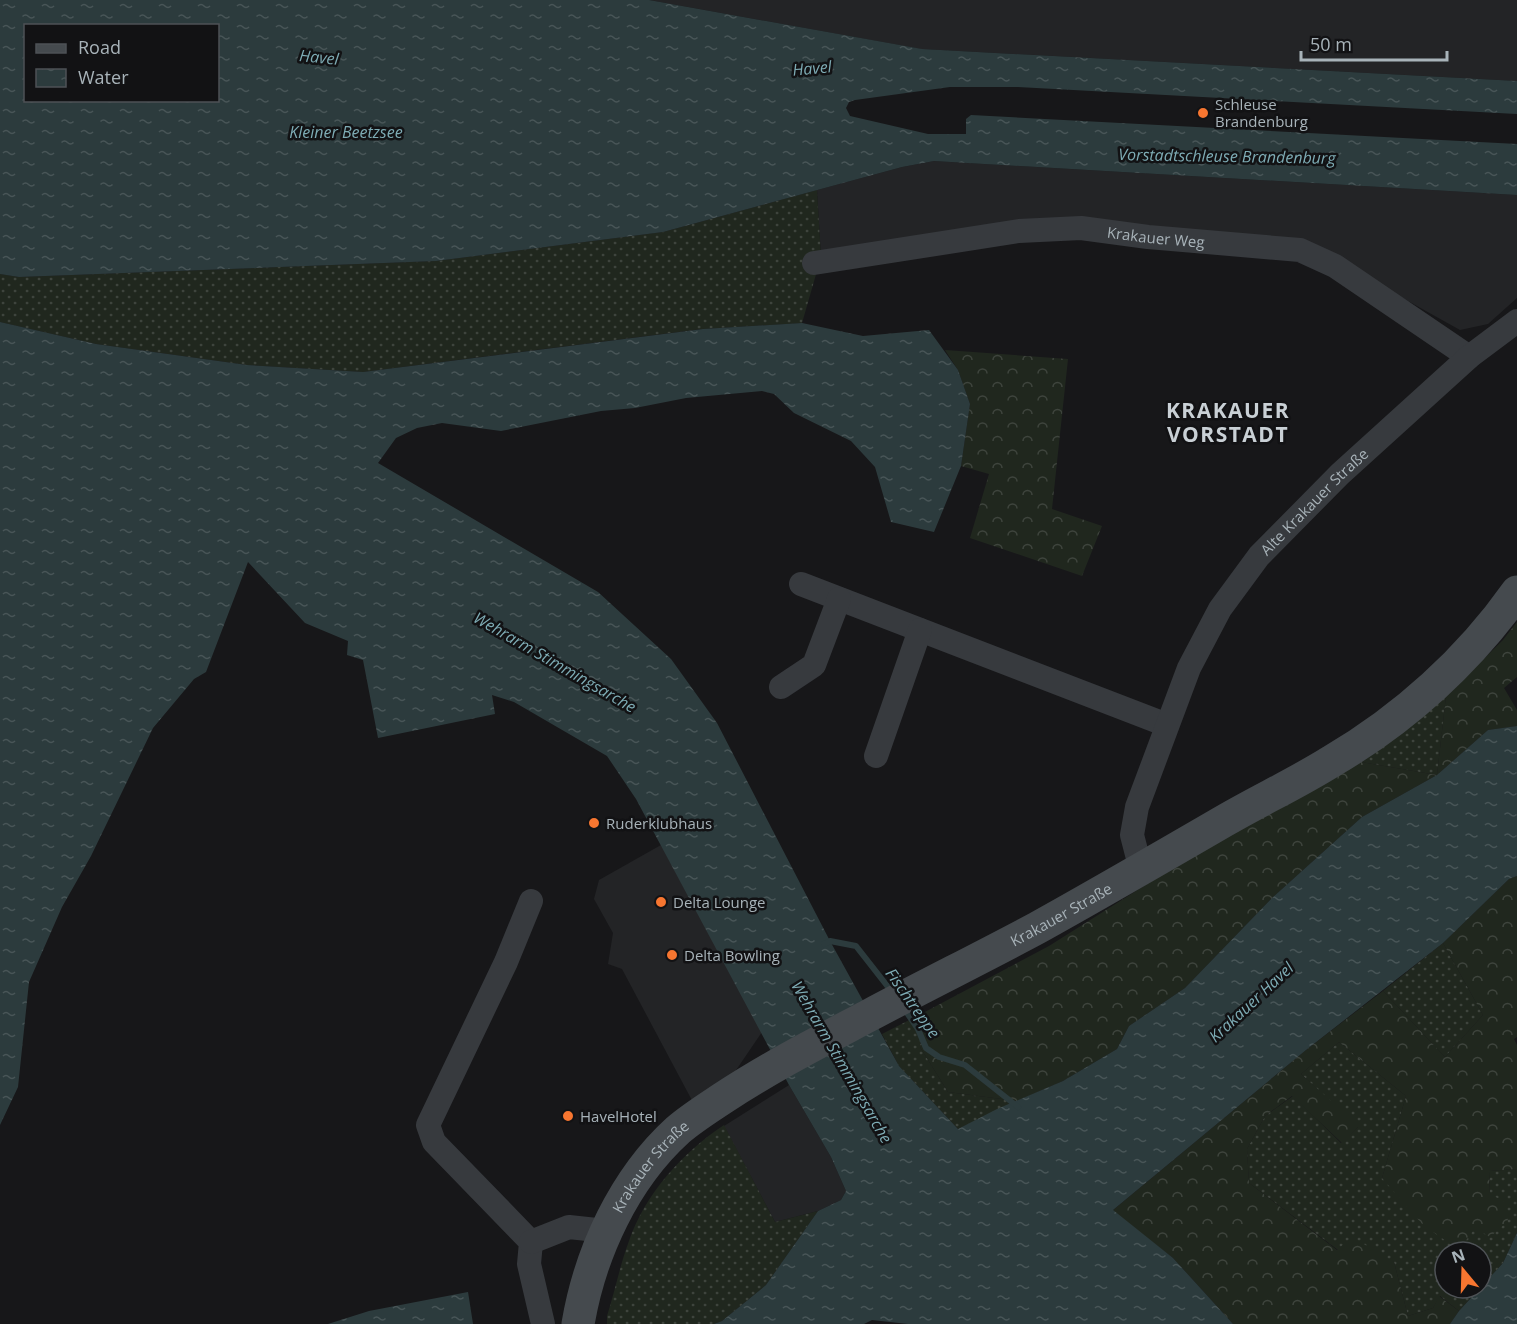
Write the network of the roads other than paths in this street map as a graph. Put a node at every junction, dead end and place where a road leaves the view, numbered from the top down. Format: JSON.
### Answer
{"nodes":[{"id":1,"x":814,"y":263,"type":"dead end"},
{"id":2,"x":1517,"y":321,"type":"edge"},
{"id":3,"x":1469,"y":357,"type":"junction"},
{"id":4,"x":801,"y":584,"type":"dead end"},
{"id":5,"x":1517,"y":592,"type":"edge"},
{"id":6,"x":839,"y":599,"type":"junction"},
{"id":7,"x":920,"y":630,"type":"junction"},
{"id":8,"x":781,"y":687,"type":"dead end"},
{"id":9,"x":1167,"y":725,"type":"junction"},
{"id":10,"x":876,"y":756,"type":"dead end"},
{"id":11,"x":1141,"y":870,"type":"junction"},
{"id":12,"x":531,"y":901,"type":"dead end"},
{"id":13,"x":606,"y":1230,"type":"junction"},
{"id":14,"x":531,"y":1242,"type":"junction"},
{"id":15,"x":543,"y":1324,"type":"edge"},
{"id":16,"x":578,"y":1324,"type":"edge"}],
"edges":[{"from":1,"to":3,"type":"street","name":"Krakauer Weg"},
{"from":2,"to":3,"type":"street","name":"Alte Krakauer Straße"},
{"from":3,"to":9,"type":"street","name":"Alte Krakauer Straße"},
{"from":4,"to":6,"type":"street"},
{"from":5,"to":11,"type":"main road","name":"Krakauer Straße"},
{"from":6,"to":7,"type":"street"},
{"from":6,"to":8,"type":"street"},
{"from":7,"to":9,"type":"street"},
{"from":7,"to":10,"type":"street"},
{"from":9,"to":11,"type":"street","name":"Alte Krakauer Straße"},
{"from":11,"to":13,"type":"main road","name":"Krakauer Straße"},
{"from":12,"to":14,"type":"street"},
{"from":13,"to":14,"type":"street","name":"Krakauer Straße"},
{"from":13,"to":16,"type":"main road","name":"Krakauer Straße"},
{"from":14,"to":15,"type":"street"}]}
